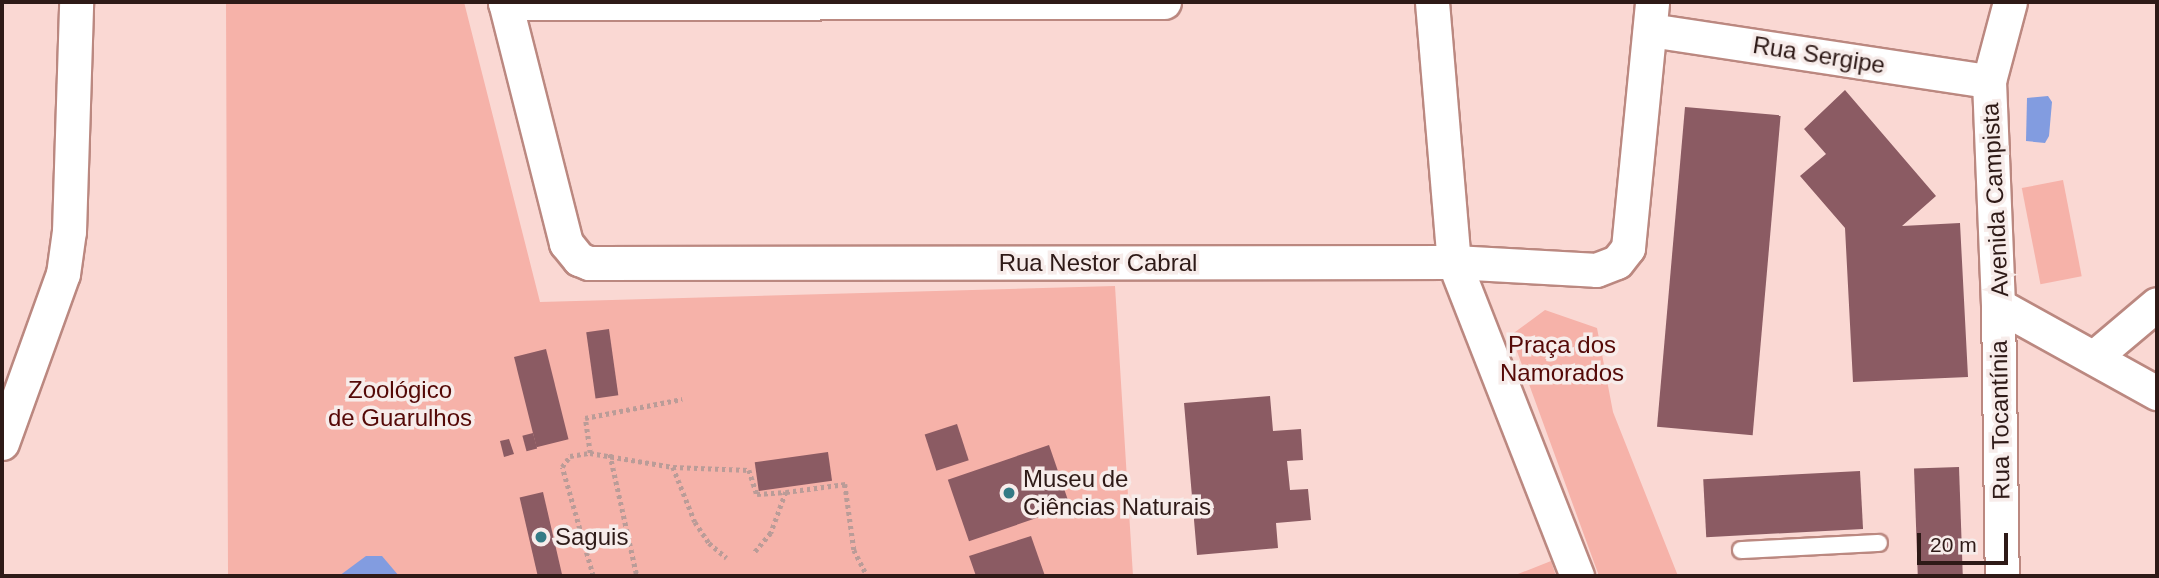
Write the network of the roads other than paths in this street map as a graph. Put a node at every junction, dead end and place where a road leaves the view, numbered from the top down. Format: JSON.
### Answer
{"nodes":[{"id":1,"x":76,"y":2,"type":"edge"},
{"id":2,"x":505,"y":2,"type":"edge"},
{"id":3,"x":1164,"y":2,"type":"edge"},
{"id":4,"x":1432,"y":2,"type":"edge"},
{"id":5,"x":2010,"y":2,"type":"edge"},
{"id":6,"x":775,"y":4,"type":"edge"},
{"id":7,"x":1651,"y":16,"type":"edge"},
{"id":8,"x":1989,"y":81,"type":"junction"},
{"id":9,"x":1454,"y":262,"type":"junction"},
{"id":10,"x":2157,"y":304,"type":"edge"},
{"id":11,"x":1998,"y":306,"type":"junction"},
{"id":12,"x":2094,"y":357,"type":"junction"},
{"id":13,"x":2157,"y":393,"type":"edge"},
{"id":14,"x":2,"y":443,"type":"edge"},
{"id":15,"x":1879,"y":543,"type":"dead end"},
{"id":16,"x":1741,"y":550,"type":"dead end"},
{"id":17,"x":1577,"y":576,"type":"edge"},
{"id":18,"x":2002,"y":576,"type":"edge"}],
"edges":[{"from":1,"to":14,"type":"street"},
{"from":2,"to":6,"type":"street"},
{"from":2,"to":9,"type":"street","name":"Rua Nestor Cabral"},
{"from":3,"to":6,"type":"street"},
{"from":4,"to":9,"type":"street"},
{"from":5,"to":8,"type":"street","name":"Avenida Campista"},
{"from":7,"to":8,"type":"street","name":"Rua Sergipe"},
{"from":7,"to":9,"type":"street","name":"Rua Nestor Cabral"},
{"from":8,"to":11,"type":"street","name":"Avenida Campista"},
{"from":9,"to":17,"type":"street"},
{"from":10,"to":12,"type":"street"},
{"from":11,"to":12,"type":"street","name":"Avenida Campista"},
{"from":11,"to":18,"type":"street","name":"Rua Tocantínia"},
{"from":12,"to":13,"type":"street","name":"Avenida Campista"},
{"from":15,"to":16,"type":"lane"}]}
